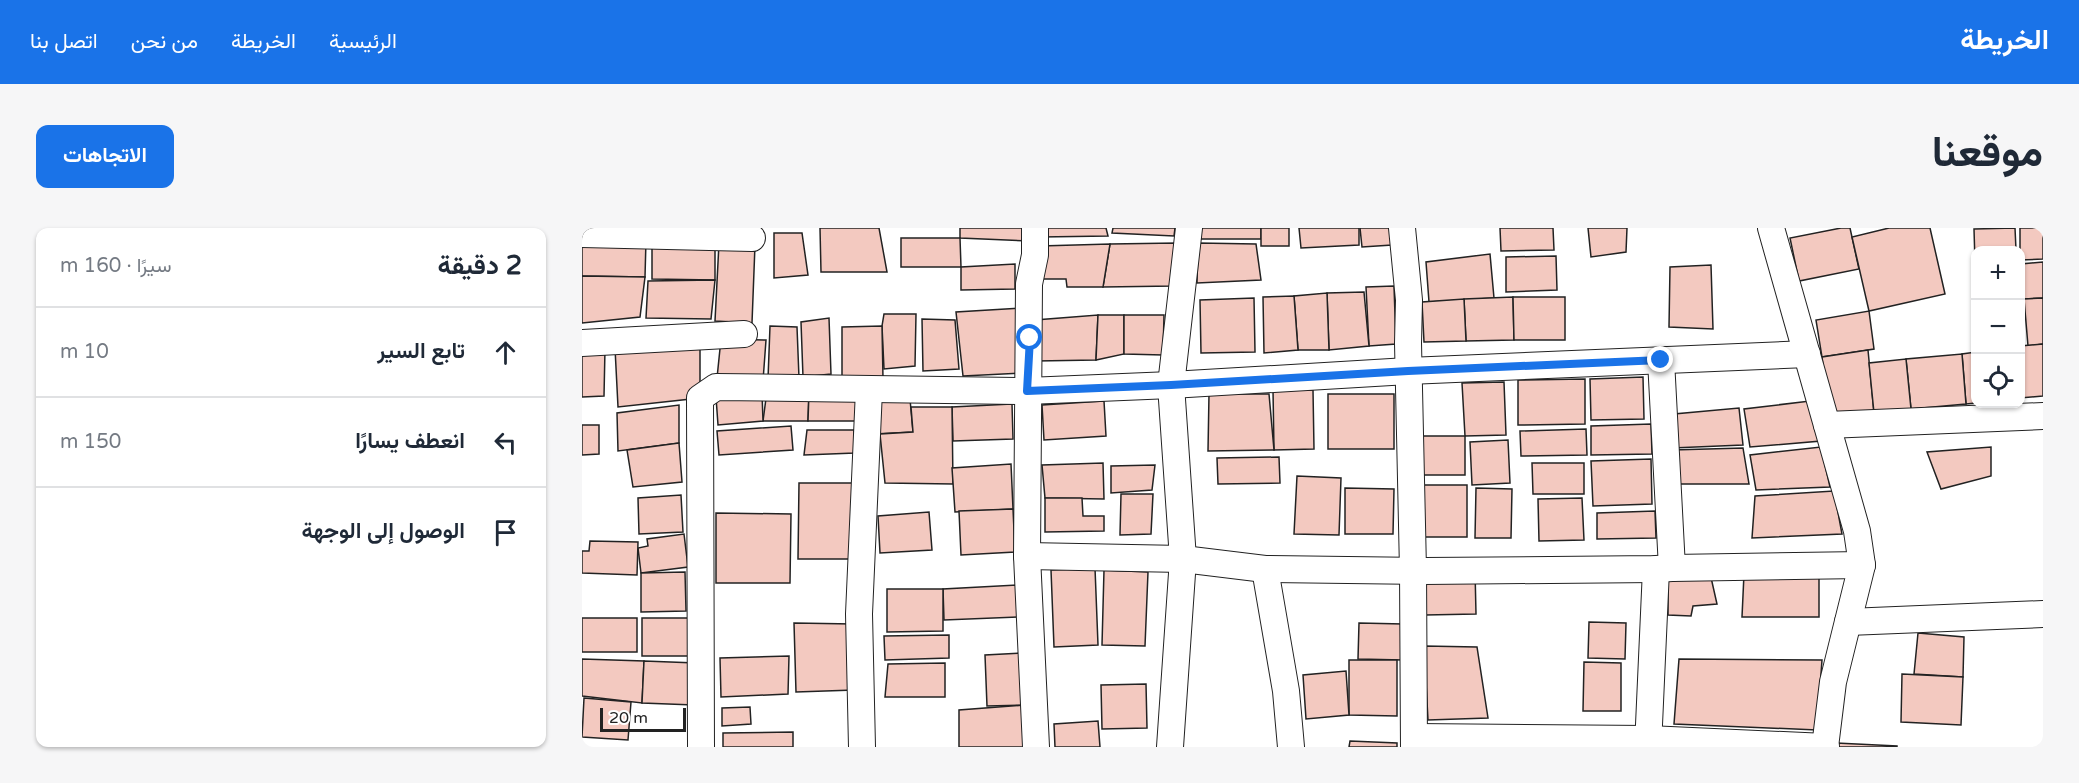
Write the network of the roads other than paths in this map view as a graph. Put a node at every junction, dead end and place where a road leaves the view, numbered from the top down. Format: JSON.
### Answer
{"nodes":[{"id":1,"x":1035,"y":228,"type":"edge"},
{"id":2,"x":1189,"y":228,"type":"edge"},
{"id":3,"x":1402,"y":228,"type":"edge"},
{"id":4,"x":1771,"y":228,"type":"edge"},
{"id":5,"x":582,"y":234,"type":"edge"},
{"id":6,"x":752,"y":238,"type":"dead end"},
{"id":7,"x":744,"y":334,"type":"dead end"},
{"id":8,"x":582,"y":343,"type":"edge"},
{"id":9,"x":1807,"y":354,"type":"junction"},
{"id":10,"x":1661,"y":360,"type":"junction"},
{"id":11,"x":1408,"y":371,"type":"junction"},
{"id":12,"x":1171,"y":385,"type":"junction"},
{"id":13,"x":869,"y":390,"type":"junction"},
{"id":14,"x":1027,"y":391,"type":"junction"},
{"id":15,"x":2043,"y":416,"type":"edge"},
{"id":16,"x":1827,"y":425,"type":"junction"},
{"id":17,"x":1027,"y":556,"type":"junction"},
{"id":18,"x":1183,"y":560,"type":"junction"},
{"id":19,"x":1862,"y":565,"type":"junction"},
{"id":20,"x":1664,"y":568,"type":"junction"},
{"id":21,"x":1264,"y":569,"type":"junction"},
{"id":22,"x":1413,"y":570,"type":"junction"},
{"id":23,"x":2043,"y":614,"type":"edge"},
{"id":24,"x":1848,"y":622,"type":"junction"},
{"id":25,"x":1414,"y":742,"type":"edge"},
{"id":26,"x":1648,"y":743,"type":"edge"},
{"id":27,"x":701,"y":747,"type":"edge"},
{"id":28,"x":862,"y":747,"type":"edge"},
{"id":29,"x":1036,"y":747,"type":"edge"},
{"id":30,"x":1170,"y":747,"type":"edge"},
{"id":31,"x":1291,"y":747,"type":"edge"},
{"id":32,"x":1826,"y":747,"type":"edge"}],
"edges":[{"from":1,"to":14,"type":"street"},
{"from":2,"to":12,"type":"street"},
{"from":3,"to":11,"type":"street"},
{"from":4,"to":9,"type":"street"},
{"from":5,"to":6,"type":"street"},
{"from":7,"to":8,"type":"street"},
{"from":9,"to":10,"type":"street"},
{"from":9,"to":16,"type":"street"},
{"from":10,"to":11,"type":"street"},
{"from":10,"to":20,"type":"street"},
{"from":11,"to":12,"type":"street"},
{"from":11,"to":22,"type":"street"},
{"from":12,"to":14,"type":"street"},
{"from":12,"to":18,"type":"street"},
{"from":13,"to":14,"type":"street"},
{"from":13,"to":27,"type":"street"},
{"from":13,"to":28,"type":"street"},
{"from":14,"to":17,"type":"street"},
{"from":15,"to":16,"type":"street"},
{"from":16,"to":19,"type":"street"},
{"from":17,"to":18,"type":"street"},
{"from":17,"to":29,"type":"street"},
{"from":18,"to":21,"type":"street"},
{"from":18,"to":30,"type":"street"},
{"from":19,"to":20,"type":"street"},
{"from":19,"to":24,"type":"street"},
{"from":20,"to":22,"type":"street"},
{"from":20,"to":26,"type":"street"},
{"from":21,"to":22,"type":"street"},
{"from":21,"to":31,"type":"street"},
{"from":22,"to":25,"type":"street"},
{"from":23,"to":24,"type":"street"},
{"from":24,"to":32,"type":"street"},
{"from":25,"to":26,"type":"street"},
{"from":26,"to":32,"type":"street"}]}
